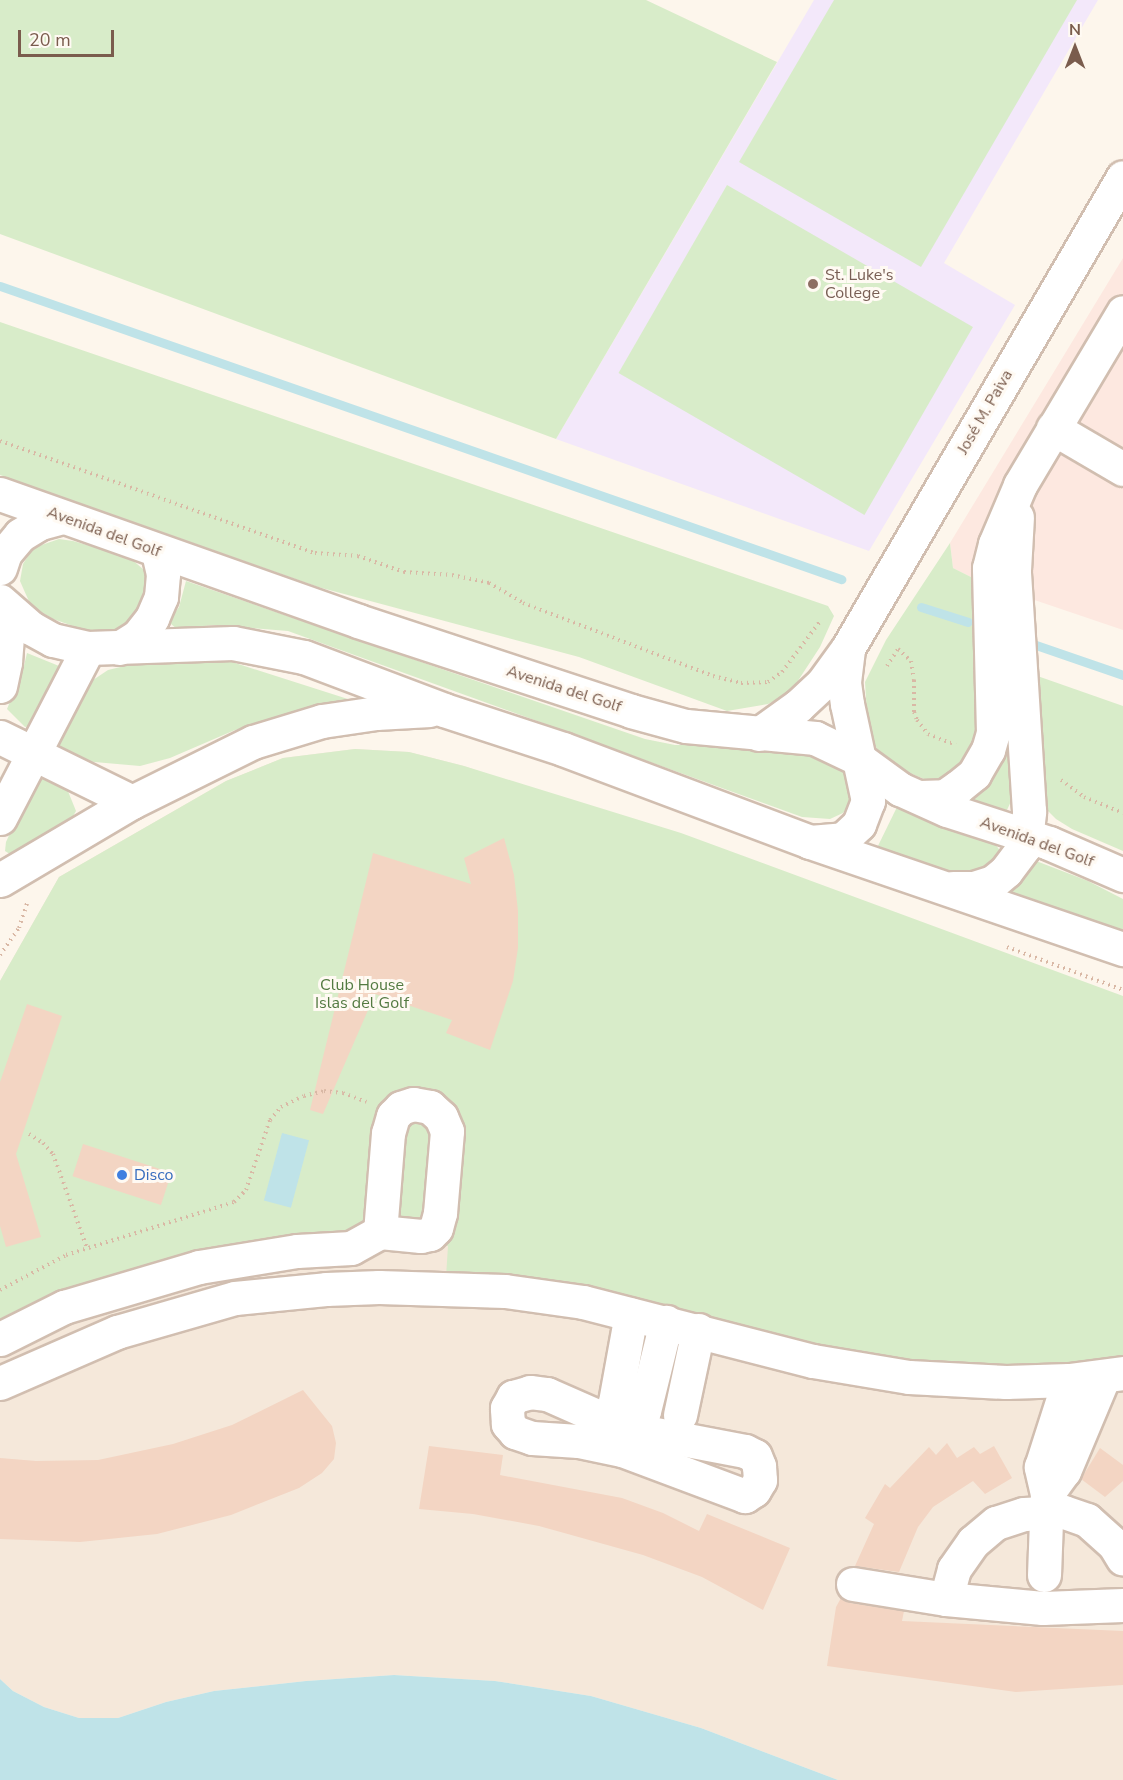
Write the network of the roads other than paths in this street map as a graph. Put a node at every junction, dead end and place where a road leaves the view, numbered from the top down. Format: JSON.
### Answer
{"nodes":[{"id":1,"x":1123,"y":177,"type":"edge"},
{"id":2,"x":1123,"y":312,"type":"edge"},
{"id":3,"x":1053,"y":428,"type":"junction"},
{"id":4,"x":1123,"y":469,"type":"edge"},
{"id":5,"x":1020,"y":485,"type":"junction"},
{"id":6,"x":0,"y":495,"type":"edge"},
{"id":7,"x":62,"y":517,"type":"junction"},
{"id":8,"x":158,"y":552,"type":"junction"},
{"id":9,"x":0,"y":567,"type":"edge"},
{"id":10,"x":5,"y":606,"type":"edge"},
{"id":11,"x":103,"y":648,"type":"junction"},
{"id":12,"x":848,"y":648,"type":"junction"},
{"id":13,"x":0,"y":686,"type":"edge"},
{"id":14,"x":444,"y":710,"type":"junction"},
{"id":15,"x":759,"y":734,"type":"junction"},
{"id":16,"x":0,"y":737,"type":"edge"},
{"id":17,"x":33,"y":753,"type":"junction"},
{"id":18,"x":859,"y":759,"type":"junction"},
{"id":19,"x":920,"y":797,"type":"junction"},
{"id":20,"x":132,"y":802,"type":"junction"},
{"id":21,"x":0,"y":818,"type":"edge"},
{"id":22,"x":1026,"y":836,"type":"junction"},
{"id":23,"x":810,"y":842,"type":"junction"},
{"id":24,"x":1123,"y":875,"type":"edge"},
{"id":25,"x":0,"y":880,"type":"edge"},
{"id":26,"x":945,"y":888,"type":"junction"},
{"id":27,"x":1123,"y":949,"type":"edge"},
{"id":28,"x":394,"y":1233,"type":"junction"},
{"id":29,"x":631,"y":1314,"type":"junction"},
{"id":30,"x":666,"y":1322,"type":"junction"},
{"id":31,"x":698,"y":1330,"type":"junction"},
{"id":32,"x":0,"y":1339,"type":"edge"},
{"id":33,"x":1113,"y":1375,"type":"edge"},
{"id":34,"x":1069,"y":1380,"type":"junction"},
{"id":35,"x":0,"y":1383,"type":"edge"},
{"id":36,"x":680,"y":1415,"type":"dead end"},
{"id":37,"x":1046,"y":1503,"type":"junction"},
{"id":38,"x":1123,"y":1558,"type":"edge"},
{"id":39,"x":1044,"y":1575,"type":"dead end"},
{"id":40,"x":853,"y":1584,"type":"dead end"},
{"id":41,"x":946,"y":1599,"type":"junction"},
{"id":42,"x":1123,"y":1605,"type":"edge"}],
"edges":[{"from":1,"to":12,"type":"street","name":"José M. Paiva"},
{"from":2,"to":3,"type":"street"},
{"from":3,"to":4,"type":"street"},
{"from":3,"to":5,"type":"street"},
{"from":5,"to":19,"type":"street"},
{"from":5,"to":22,"type":"street"},
{"from":6,"to":7,"type":"street","name":"Avenida del Golf"},
{"from":7,"to":8,"type":"street","name":"Avenida del Golf"},
{"from":7,"to":9,"type":"street"},
{"from":8,"to":11,"type":"street"},
{"from":8,"to":15,"type":"street","name":"Avenida del Golf"},
{"from":10,"to":11,"type":"street"},
{"from":10,"to":13,"type":"street"},
{"from":11,"to":14,"type":"street"},
{"from":11,"to":17,"type":"street"},
{"from":12,"to":15,"type":"street","name":"José M. Paiva"},
{"from":12,"to":18,"type":"street","name":"José M. Paiva"},
{"from":14,"to":20,"type":"street"},
{"from":14,"to":23,"type":"street"},
{"from":15,"to":18,"type":"street","name":"Avenida del Golf"},
{"from":16,"to":17,"type":"street"},
{"from":17,"to":20,"type":"street"},
{"from":17,"to":21,"type":"street"},
{"from":18,"to":19,"type":"street","name":"Avenida del Golf"},
{"from":18,"to":23,"type":"street","name":"José M. Paiva"},
{"from":19,"to":22,"type":"street","name":"Avenida del Golf"},
{"from":20,"to":25,"type":"street"},
{"from":22,"to":24,"type":"street","name":"Avenida del Golf"},
{"from":22,"to":26,"type":"street"},
{"from":23,"to":26,"type":"street"},
{"from":26,"to":27,"type":"street"},
{"from":28,"to":28,"type":"street"},
{"from":28,"to":32,"type":"street"},
{"from":29,"to":30,"type":"street"},
{"from":29,"to":30,"type":"street"},
{"from":29,"to":35,"type":"street"},
{"from":30,"to":31,"type":"street"},
{"from":31,"to":34,"type":"street"},
{"from":31,"to":36,"type":"street"},
{"from":33,"to":34,"type":"street"},
{"from":33,"to":37,"type":"street"},
{"from":34,"to":37,"type":"street"},
{"from":37,"to":38,"type":"street"},
{"from":37,"to":39,"type":"street"},
{"from":37,"to":41,"type":"street"},
{"from":40,"to":41,"type":"street"},
{"from":41,"to":42,"type":"street"}]}
